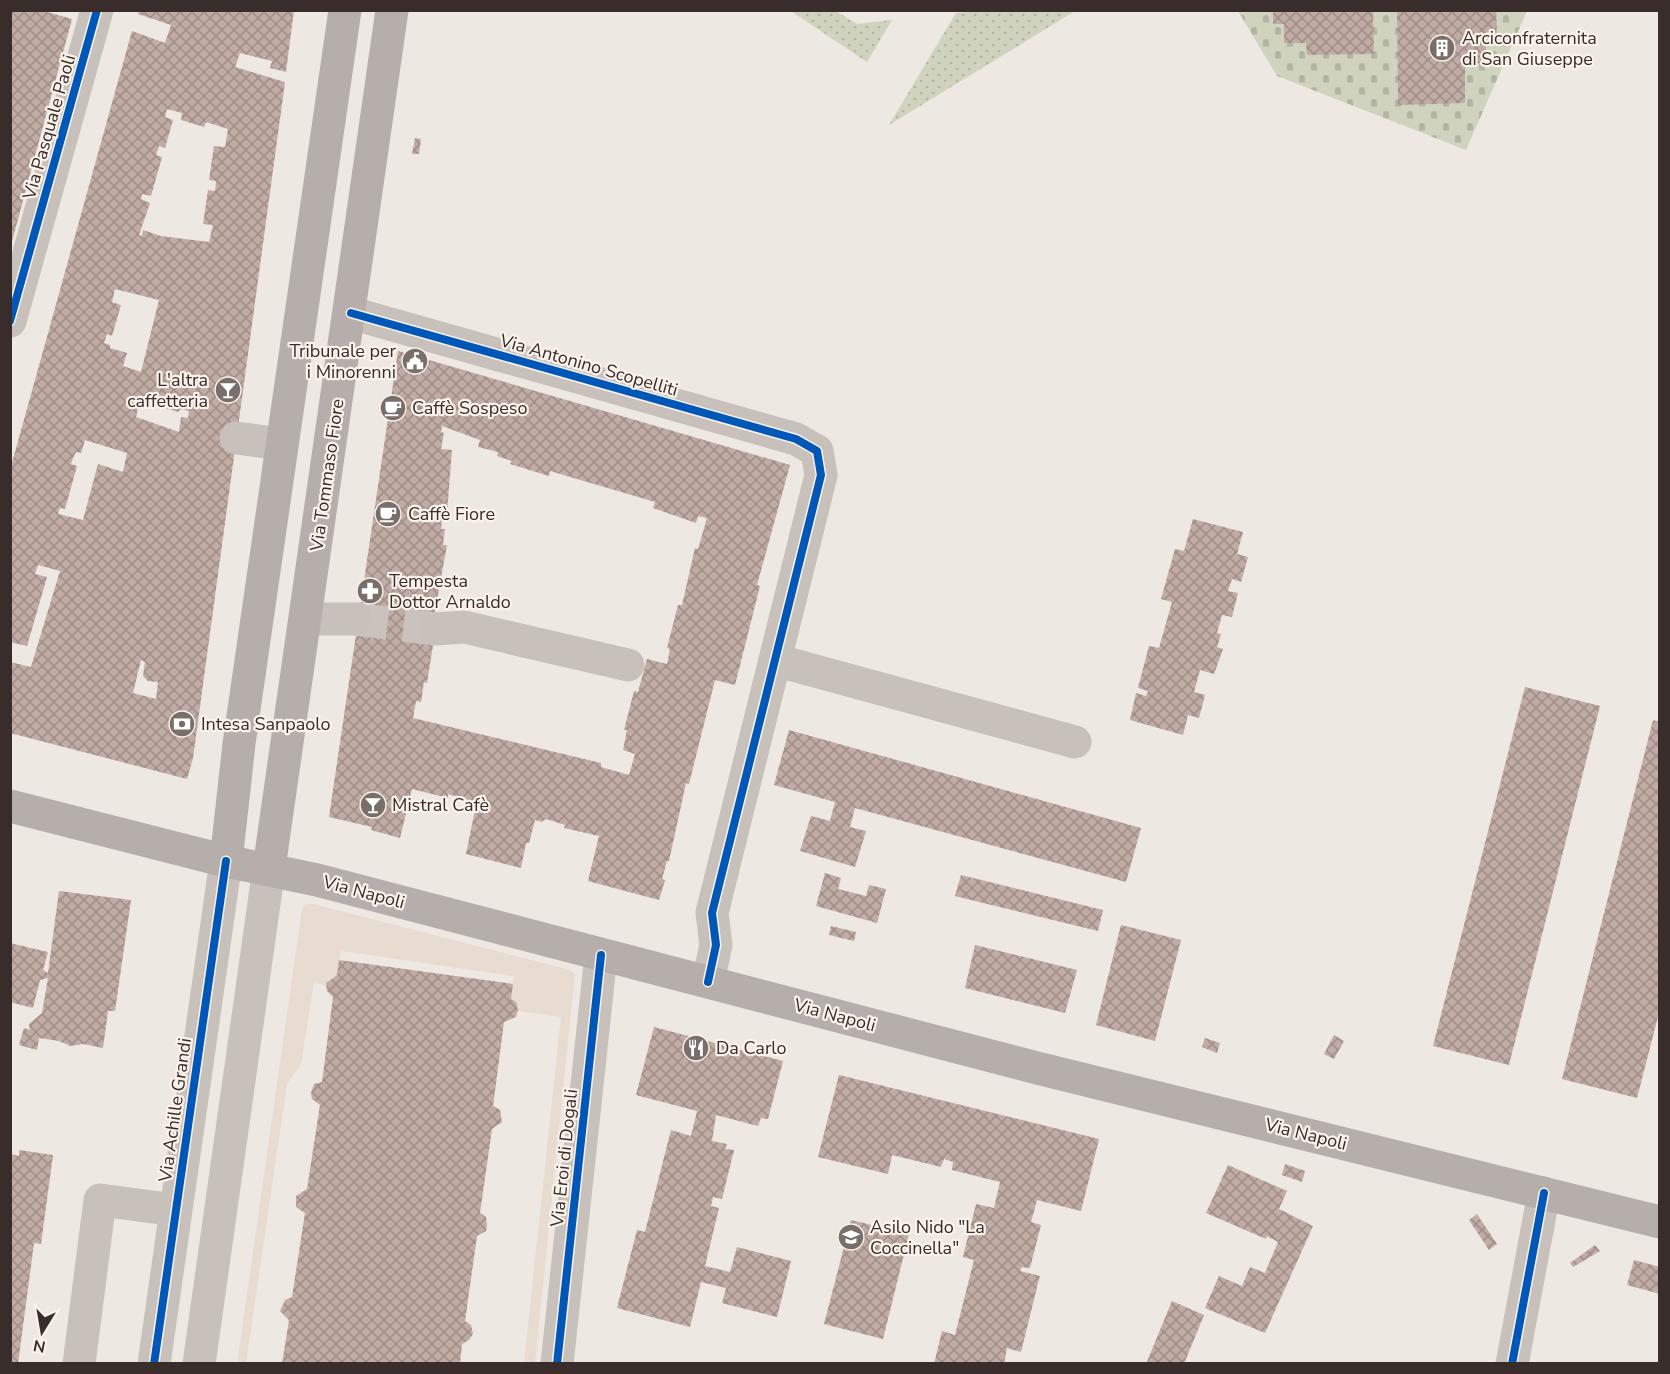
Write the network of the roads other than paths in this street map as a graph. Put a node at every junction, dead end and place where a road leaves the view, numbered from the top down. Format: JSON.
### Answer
{"nodes":[{"id":1,"x":97,"y":10,"type":"edge"},
{"id":2,"x":345,"y":10,"type":"edge"},
{"id":3,"x":392,"y":10,"type":"edge"},
{"id":4,"x":351,"y":313,"type":"junction"},
{"id":5,"x":10,"y":321,"type":"edge"},
{"id":6,"x":236,"y":438,"type":"dead end"},
{"id":7,"x":282,"y":444,"type":"junction"},
{"id":8,"x":306,"y":619,"type":"junction"},
{"id":9,"x":355,"y":619,"type":"tunnel mouth"},
{"id":10,"x":436,"y":629,"type":"tunnel mouth"},
{"id":11,"x":775,"y":660,"type":"junction"},
{"id":12,"x":628,"y":666,"type":"dead end"},
{"id":13,"x":1075,"y":742,"type":"dead end"},
{"id":14,"x":239,"y":744,"type":"junction"},
{"id":15,"x":286,"y":752,"type":"junction"},
{"id":16,"x":10,"y":806,"type":"edge"},
{"id":17,"x":226,"y":861,"type":"junction"},
{"id":18,"x":269,"y":868,"type":"junction"},
{"id":19,"x":601,"y":955,"type":"junction"},
{"id":20,"x":708,"y":982,"type":"junction"},
{"id":21,"x":1544,"y":1193,"type":"junction"},
{"id":22,"x":175,"y":1210,"type":"junction"},
{"id":23,"x":1659,"y":1222,"type":"edge"},
{"id":24,"x":80,"y":1364,"type":"edge"},
{"id":25,"x":154,"y":1364,"type":"edge"},
{"id":26,"x":199,"y":1364,"type":"edge"},
{"id":27,"x":557,"y":1364,"type":"edge"},
{"id":28,"x":1512,"y":1364,"type":"edge"}],
"edges":[{"from":1,"to":5,"type":"street","name":"Via Pasquale Paoli"},
{"from":2,"to":7,"type":"main road"},
{"from":3,"to":4,"type":"main road","name":"Via Tommaso Fiore"},
{"from":4,"to":8,"type":"main road","name":"Via Tommaso Fiore"},
{"from":4,"to":11,"type":"street","name":"Via Antonino Scopelliti"},
{"from":6,"to":7,"type":"street"},
{"from":7,"to":14,"type":"main road"},
{"from":8,"to":9,"type":"street"},
{"from":8,"to":15,"type":"main road","name":"Via Tommaso Fiore"},
{"from":10,"to":12,"type":"street"},
{"from":11,"to":13,"type":"street"},
{"from":11,"to":20,"type":"street"},
{"from":14,"to":15,"type":"main road"},
{"from":14,"to":17,"type":"main road"},
{"from":15,"to":18,"type":"main road","name":"Via Tommaso Fiore"},
{"from":16,"to":17,"type":"main road","name":"Via Napoli"},
{"from":17,"to":18,"type":"main road","name":"Via Napoli"},
{"from":17,"to":22,"type":"street","name":"Via Achille Grandi"},
{"from":18,"to":19,"type":"main road","name":"Via Napoli"},
{"from":18,"to":26,"type":"street"},
{"from":19,"to":20,"type":"main road","name":"Via Napoli"},
{"from":19,"to":27,"type":"street","name":"Via Eroi di Dogali"},
{"from":20,"to":21,"type":"main road","name":"Via Napoli"},
{"from":21,"to":23,"type":"main road","name":"Via Napoli"},
{"from":21,"to":28,"type":"street"},
{"from":22,"to":24,"type":"street"},
{"from":22,"to":25,"type":"street","name":"Via Achille Grandi"}]}
